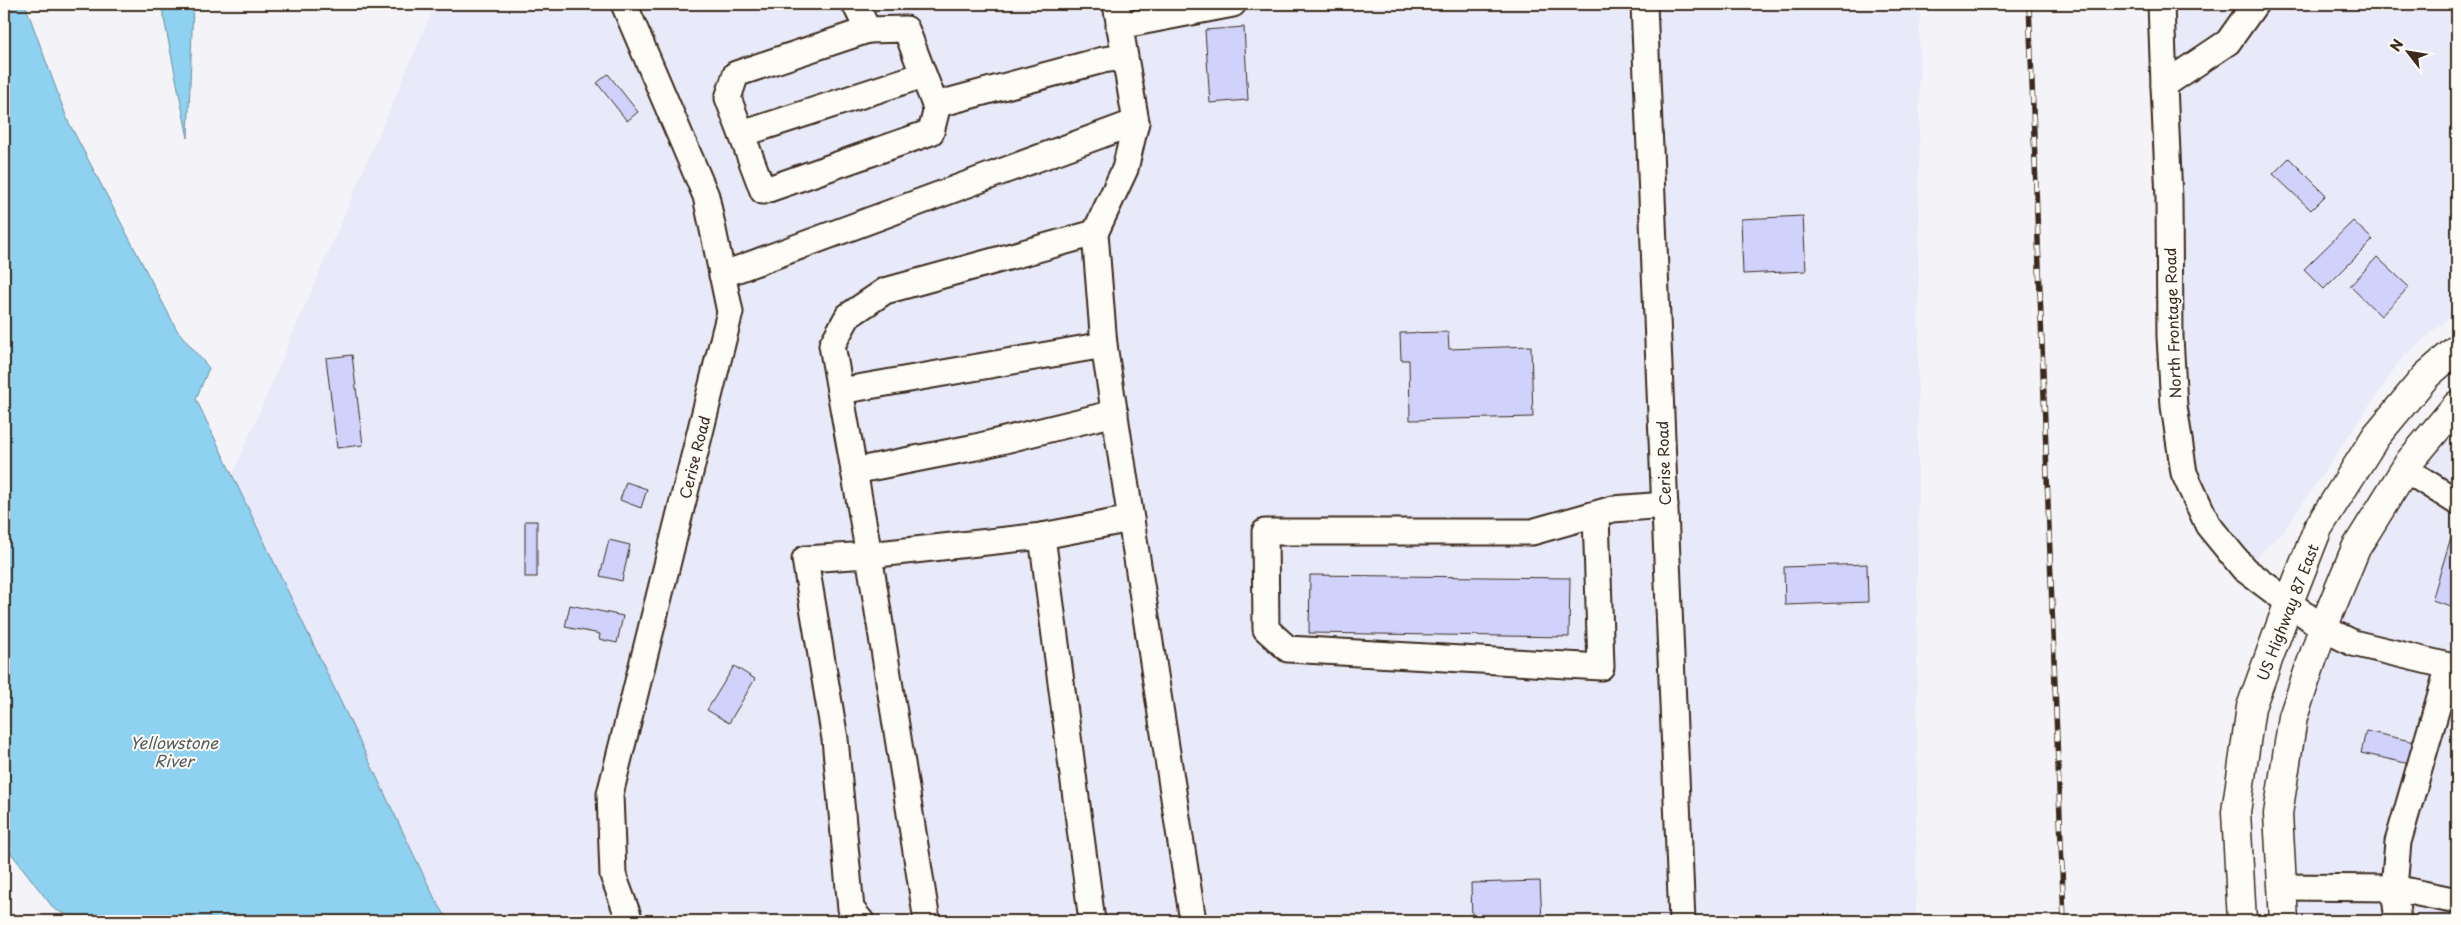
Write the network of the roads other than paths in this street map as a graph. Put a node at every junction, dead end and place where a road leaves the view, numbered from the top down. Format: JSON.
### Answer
{"nodes":[{"id":1,"x":624,"y":4,"type":"edge"},
{"id":2,"x":855,"y":4,"type":"edge"},
{"id":3,"x":1233,"y":4,"type":"edge"},
{"id":4,"x":1644,"y":4,"type":"edge"},
{"id":5,"x":2161,"y":4,"type":"edge"},
{"id":6,"x":2255,"y":4,"type":"edge"},
{"id":7,"x":1117,"y":15,"type":"edge"},
{"id":8,"x":868,"y":30,"type":"junction"},
{"id":9,"x":1124,"y":57,"type":"junction"},
{"id":10,"x":923,"y":75,"type":"junction"},
{"id":11,"x":2164,"y":84,"type":"junction"},
{"id":12,"x":935,"y":105,"type":"junction"},
{"id":13,"x":1136,"y":122,"type":"junction"},
{"id":14,"x":742,"y":134,"type":"junction"},
{"id":15,"x":1095,"y":233,"type":"junction"},
{"id":16,"x":722,"y":275,"type":"junction"},
{"id":17,"x":1104,"y":345,"type":"junction"},
{"id":18,"x":2457,"y":349,"type":"edge"},
{"id":19,"x":840,"y":391,"type":"junction"},
{"id":20,"x":2457,"y":405,"type":"edge"},
{"id":21,"x":1115,"y":414,"type":"junction"},
{"id":22,"x":2405,"y":469,"type":"junction"},
{"id":23,"x":854,"y":471,"type":"junction"},
{"id":24,"x":2457,"y":502,"type":"edge"},
{"id":25,"x":1665,"y":505,"type":"junction"},
{"id":26,"x":1596,"y":516,"type":"junction"},
{"id":27,"x":1131,"y":519,"type":"junction"},
{"id":28,"x":1042,"y":536,"type":"junction"},
{"id":29,"x":869,"y":555,"type":"junction"},
{"id":30,"x":2288,"y":602,"type":"junction"},
{"id":31,"x":2323,"y":628,"type":"junction"},
{"id":32,"x":2453,"y":667,"type":"edge"},
{"id":33,"x":2282,"y":888,"type":"junction"},
{"id":34,"x":2394,"y":888,"type":"junction"},
{"id":35,"x":2457,"y":901,"type":"edge"},
{"id":36,"x":630,"y":921,"type":"edge"},
{"id":37,"x":861,"y":921,"type":"edge"},
{"id":38,"x":928,"y":921,"type":"edge"},
{"id":39,"x":1092,"y":921,"type":"edge"},
{"id":40,"x":1193,"y":921,"type":"edge"},
{"id":41,"x":1682,"y":921,"type":"edge"},
{"id":42,"x":2242,"y":921,"type":"edge"},
{"id":43,"x":2284,"y":921,"type":"edge"},
{"id":44,"x":2398,"y":921,"type":"edge"}],
"edges":[{"from":1,"to":16,"type":"street","name":"Cerise Road"},
{"from":2,"to":8,"type":"street"},
{"from":3,"to":7,"type":"street"},
{"from":4,"to":25,"type":"street","name":"Cerise Road"},
{"from":5,"to":11,"type":"street","name":"North Frontage Road"},
{"from":6,"to":11,"type":"street"},
{"from":7,"to":9,"type":"street"},
{"from":8,"to":10,"type":"street"},
{"from":8,"to":14,"type":"street"},
{"from":9,"to":12,"type":"street"},
{"from":9,"to":13,"type":"street"},
{"from":10,"to":12,"type":"street"},
{"from":10,"to":14,"type":"street"},
{"from":11,"to":30,"type":"street","name":"North Frontage Road"},
{"from":12,"to":14,"type":"street"},
{"from":13,"to":15,"type":"street"},
{"from":13,"to":16,"type":"street"},
{"from":15,"to":17,"type":"street"},
{"from":15,"to":19,"type":"street"},
{"from":16,"to":36,"type":"street","name":"Cerise Road"},
{"from":17,"to":19,"type":"street"},
{"from":17,"to":21,"type":"street"},
{"from":18,"to":30,"type":"highway","name":"US Highway 87 East"},
{"from":19,"to":23,"type":"street"},
{"from":20,"to":22,"type":"highway"},
{"from":21,"to":23,"type":"street"},
{"from":21,"to":27,"type":"street"},
{"from":22,"to":24,"type":"street"},
{"from":22,"to":31,"type":"highway"},
{"from":23,"to":29,"type":"street"},
{"from":25,"to":26,"type":"street"},
{"from":25,"to":41,"type":"street","name":"Cerise Road"},
{"from":26,"to":26,"type":"street"},
{"from":27,"to":28,"type":"street"},
{"from":27,"to":40,"type":"street"},
{"from":28,"to":29,"type":"street"},
{"from":28,"to":39,"type":"street"},
{"from":29,"to":37,"type":"street"},
{"from":29,"to":38,"type":"street"},
{"from":30,"to":31,"type":"street","name":"North Frontage Road"},
{"from":30,"to":42,"type":"highway","name":"US Highway 87 East"},
{"from":31,"to":32,"type":"street","name":"North Frontage Road"},
{"from":31,"to":33,"type":"highway"},
{"from":32,"to":34,"type":"street"},
{"from":33,"to":34,"type":"street"},
{"from":33,"to":43,"type":"highway"},
{"from":34,"to":35,"type":"street"},
{"from":34,"to":44,"type":"street"}]}
